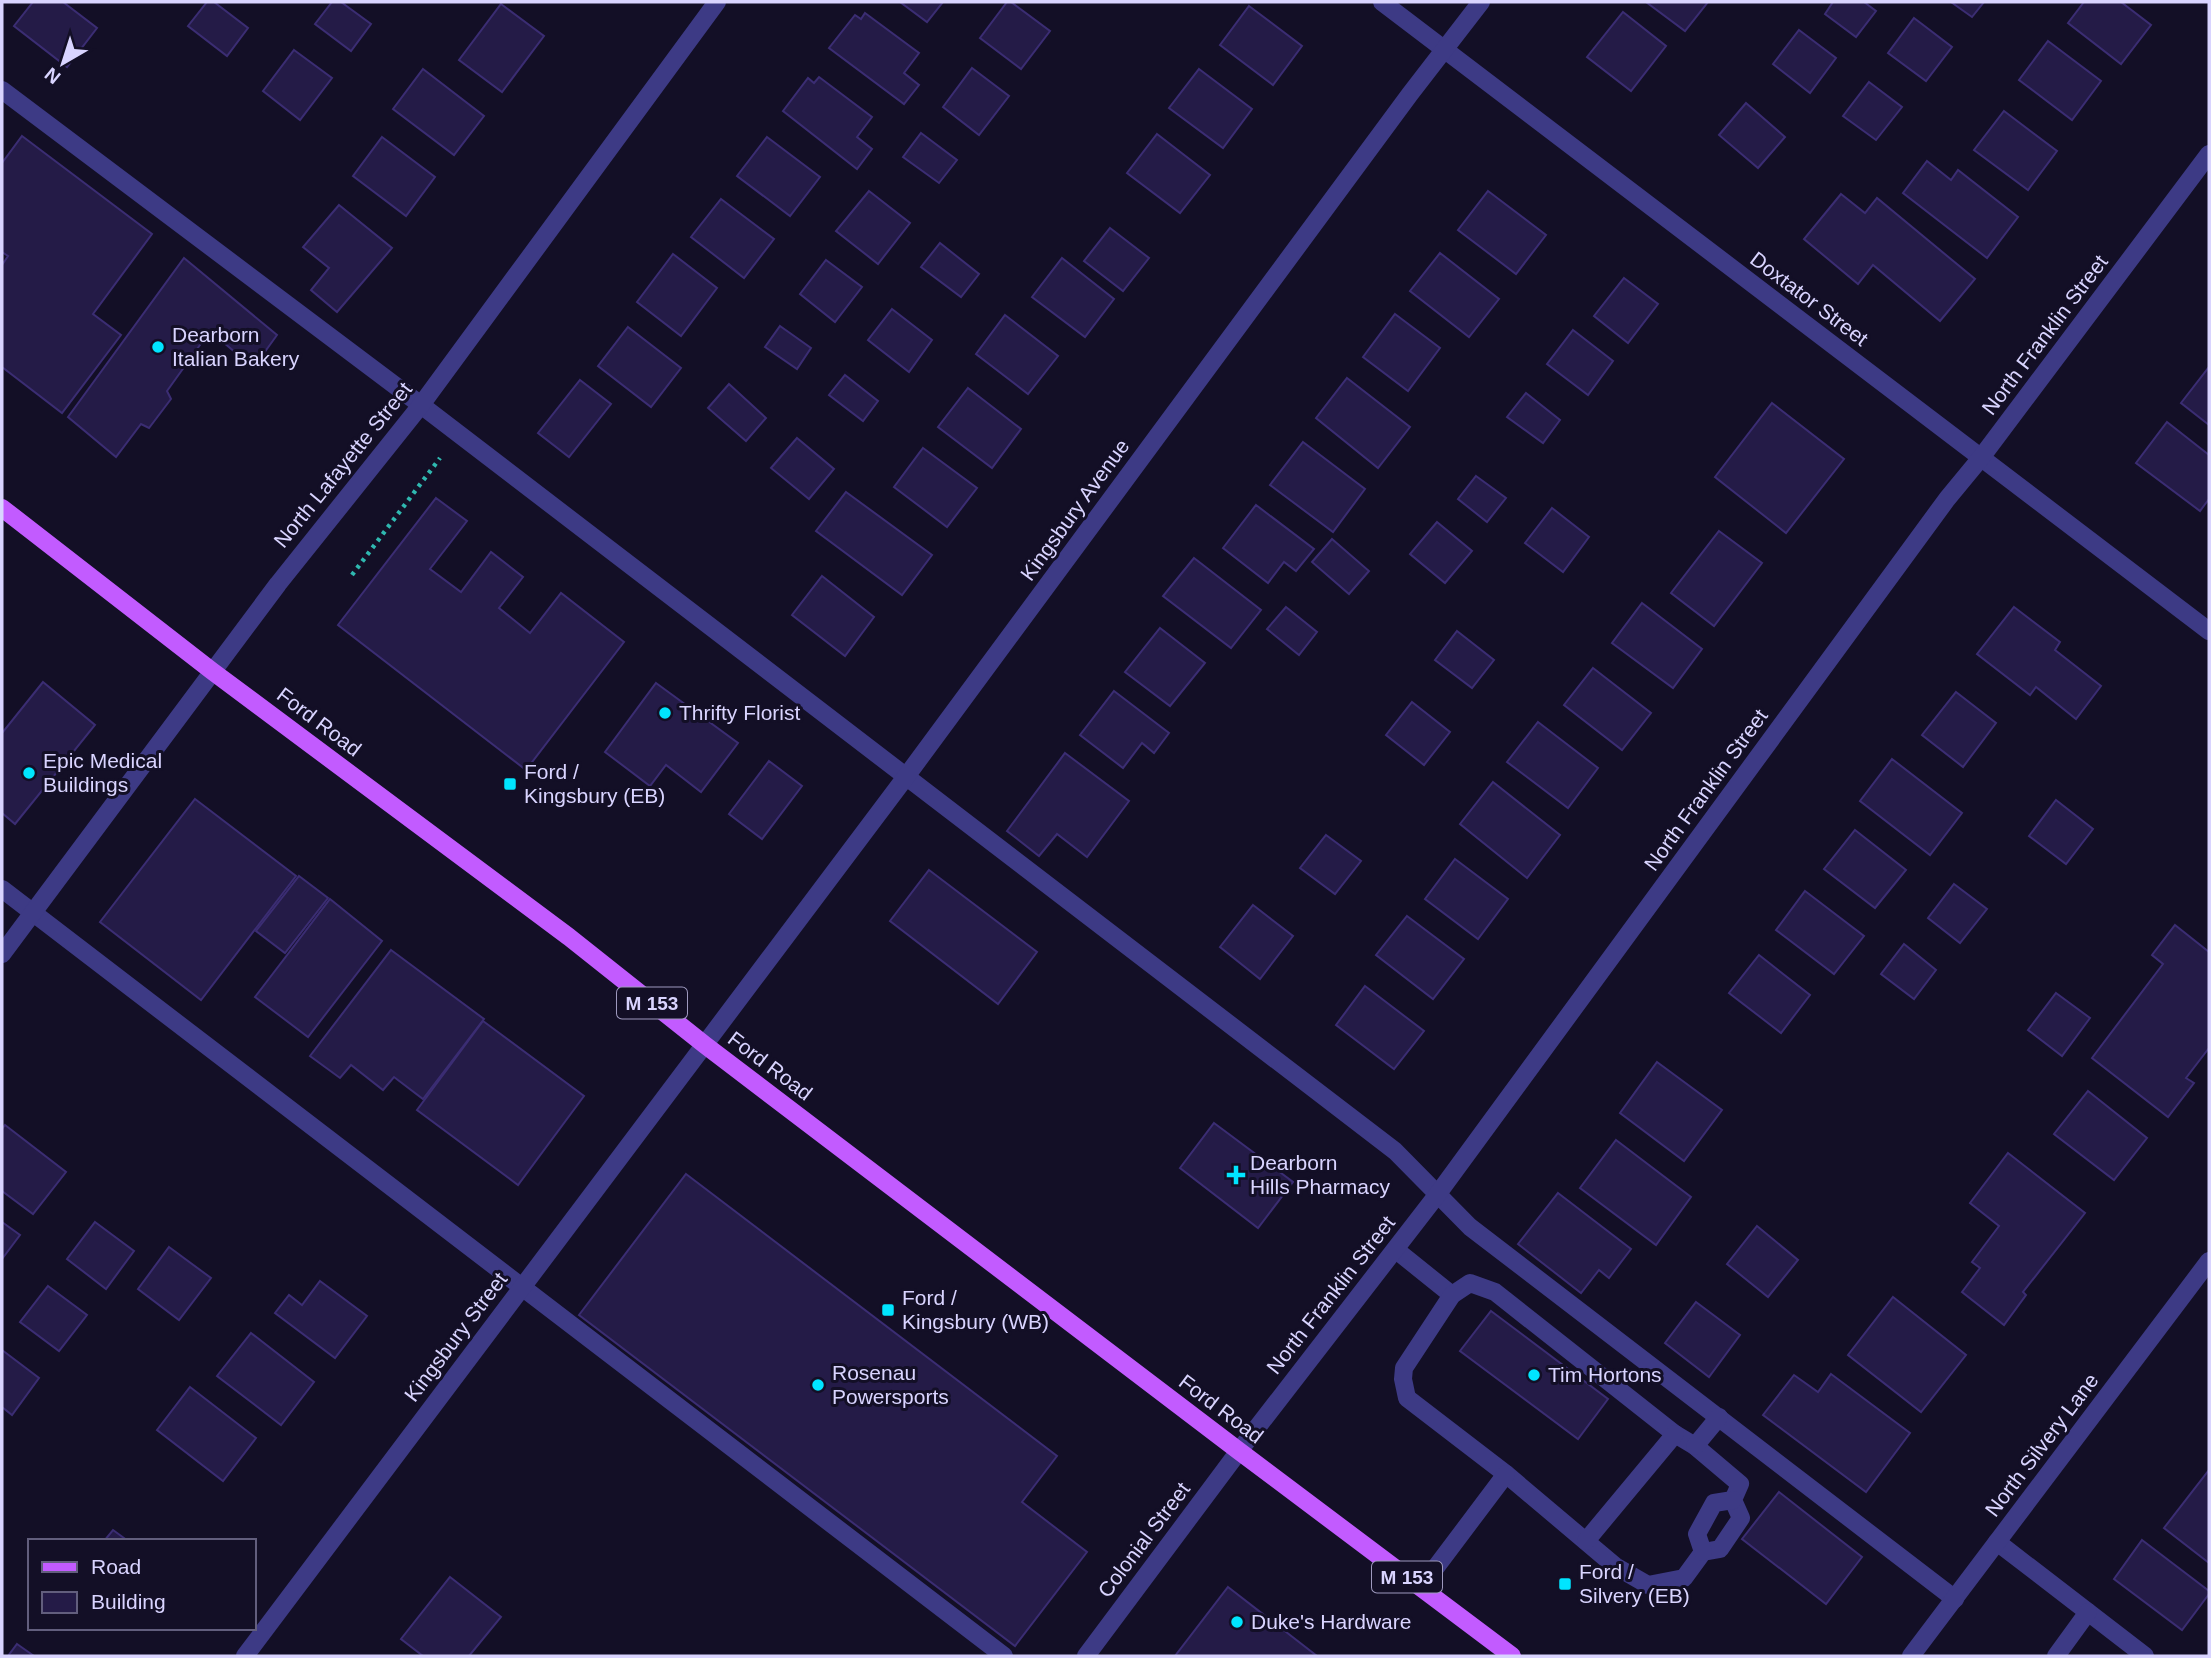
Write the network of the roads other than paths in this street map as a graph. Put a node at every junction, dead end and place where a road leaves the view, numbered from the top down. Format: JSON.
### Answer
{"nodes":[{"id":1,"x":716,"y":2,"type":"edge"},
{"id":2,"x":1382,"y":2,"type":"edge"},
{"id":3,"x":1481,"y":2,"type":"edge"},
{"id":4,"x":1445,"y":50,"type":"junction"},
{"id":5,"x":2,"y":90,"type":"edge"},
{"id":6,"x":2209,"y":154,"type":"edge"},
{"id":7,"x":421,"y":405,"type":"junction"},
{"id":8,"x":1980,"y":459,"type":"junction"},
{"id":9,"x":2,"y":508,"type":"edge"},
{"id":10,"x":2209,"y":631,"type":"edge"},
{"id":11,"x":212,"y":671,"type":"junction"},
{"id":12,"x":905,"y":778,"type":"junction"},
{"id":13,"x":2,"y":889,"type":"edge"},
{"id":14,"x":33,"y":913,"type":"junction"},
{"id":15,"x":2,"y":954,"type":"edge"},
{"id":16,"x":705,"y":1045,"type":"junction"},
{"id":17,"x":1437,"y":1195,"type":"junction"},
{"id":18,"x":1396,"y":1250,"type":"junction"},
{"id":19,"x":2209,"y":1261,"type":"edge"},
{"id":20,"x":523,"y":1286,"type":"junction"},
{"id":21,"x":1452,"y":1295,"type":"junction"},
{"id":22,"x":1718,"y":1417,"type":"junction"},
{"id":23,"x":1675,"y":1434,"type":"junction"},
{"id":24,"x":1695,"y":1446,"type":"junction"},
{"id":25,"x":1239,"y":1451,"type":"junction"},
{"id":26,"x":1506,"y":1474,"type":"junction"},
{"id":27,"x":1733,"y":1500,"type":"junction"},
{"id":28,"x":1586,"y":1541,"type":"junction"},
{"id":29,"x":1997,"y":1542,"type":"junction"},
{"id":30,"x":1703,"y":1552,"type":"junction"},
{"id":31,"x":1421,"y":1587,"type":"junction"},
{"id":32,"x":1955,"y":1599,"type":"junction"},
{"id":33,"x":2088,"y":1612,"type":"junction"},
{"id":34,"x":245,"y":1656,"type":"edge"},
{"id":35,"x":1004,"y":1656,"type":"edge"},
{"id":36,"x":1086,"y":1656,"type":"edge"},
{"id":37,"x":1512,"y":1656,"type":"edge"},
{"id":38,"x":1911,"y":1656,"type":"edge"},
{"id":39,"x":2056,"y":1656,"type":"edge"},
{"id":40,"x":2145,"y":1656,"type":"edge"}],
"edges":[{"from":1,"to":7,"type":"street","name":"North Lafayette Street"},
{"from":2,"to":4,"type":"street","name":"Doxtator Street"},
{"from":3,"to":4,"type":"street","name":"Kingsbury Avenue"},
{"from":4,"to":8,"type":"street","name":"Doxtator Street"},
{"from":4,"to":12,"type":"street","name":"Kingsbury Avenue"},
{"from":5,"to":7,"type":"street"},
{"from":6,"to":8,"type":"street","name":"North Franklin Street"},
{"from":7,"to":11,"type":"street","name":"North Lafayette Street"},
{"from":7,"to":12,"type":"street"},
{"from":8,"to":10,"type":"street","name":"Doxtator Street"},
{"from":8,"to":17,"type":"street","name":"North Franklin Street"},
{"from":9,"to":11,"type":"main road","name":"Ford Road","number":"M 153"},
{"from":11,"to":14,"type":"street","name":"North Lafayette Street"},
{"from":11,"to":16,"type":"main road","name":"Ford Road","number":"M 153"},
{"from":12,"to":16,"type":"street","name":"Kingsbury Avenue"},
{"from":12,"to":17,"type":"street"},
{"from":13,"to":14,"type":"street"},
{"from":14,"to":15,"type":"street","name":"North Lafayette Street"},
{"from":14,"to":20,"type":"street"},
{"from":16,"to":20,"type":"street","name":"Kingsbury Street"},
{"from":16,"to":25,"type":"main road","name":"Ford Road","number":"M 153"},
{"from":17,"to":18,"type":"street","name":"North Franklin Street"},
{"from":17,"to":22,"type":"street"},
{"from":18,"to":21,"type":"street"},
{"from":18,"to":25,"type":"street","name":"North Franklin Street"},
{"from":19,"to":29,"type":"street","name":"North Silvery Lane"},
{"from":20,"to":34,"type":"street","name":"Kingsbury Street"},
{"from":20,"to":35,"type":"street"},
{"from":21,"to":23,"type":"street"},
{"from":21,"to":26,"type":"street"},
{"from":22,"to":24,"type":"street"},
{"from":22,"to":32,"type":"street"},
{"from":23,"to":24,"type":"street"},
{"from":23,"to":28,"type":"street"},
{"from":24,"to":27,"type":"street"},
{"from":25,"to":31,"type":"main road","name":"Ford Road","number":"M 153"},
{"from":25,"to":36,"type":"street","name":"Colonial Street"},
{"from":26,"to":28,"type":"street"},
{"from":26,"to":31,"type":"street"},
{"from":27,"to":30,"type":"street"},
{"from":27,"to":30,"type":"street"},
{"from":28,"to":30,"type":"street"},
{"from":29,"to":32,"type":"street","name":"North Silvery Lane"},
{"from":29,"to":33,"type":"street"},
{"from":31,"to":37,"type":"main road","name":"Ford Road","number":"M 153"},
{"from":32,"to":38,"type":"street","name":"North Silvery Lane"},
{"from":33,"to":39,"type":"street"},
{"from":33,"to":40,"type":"street"}]}
